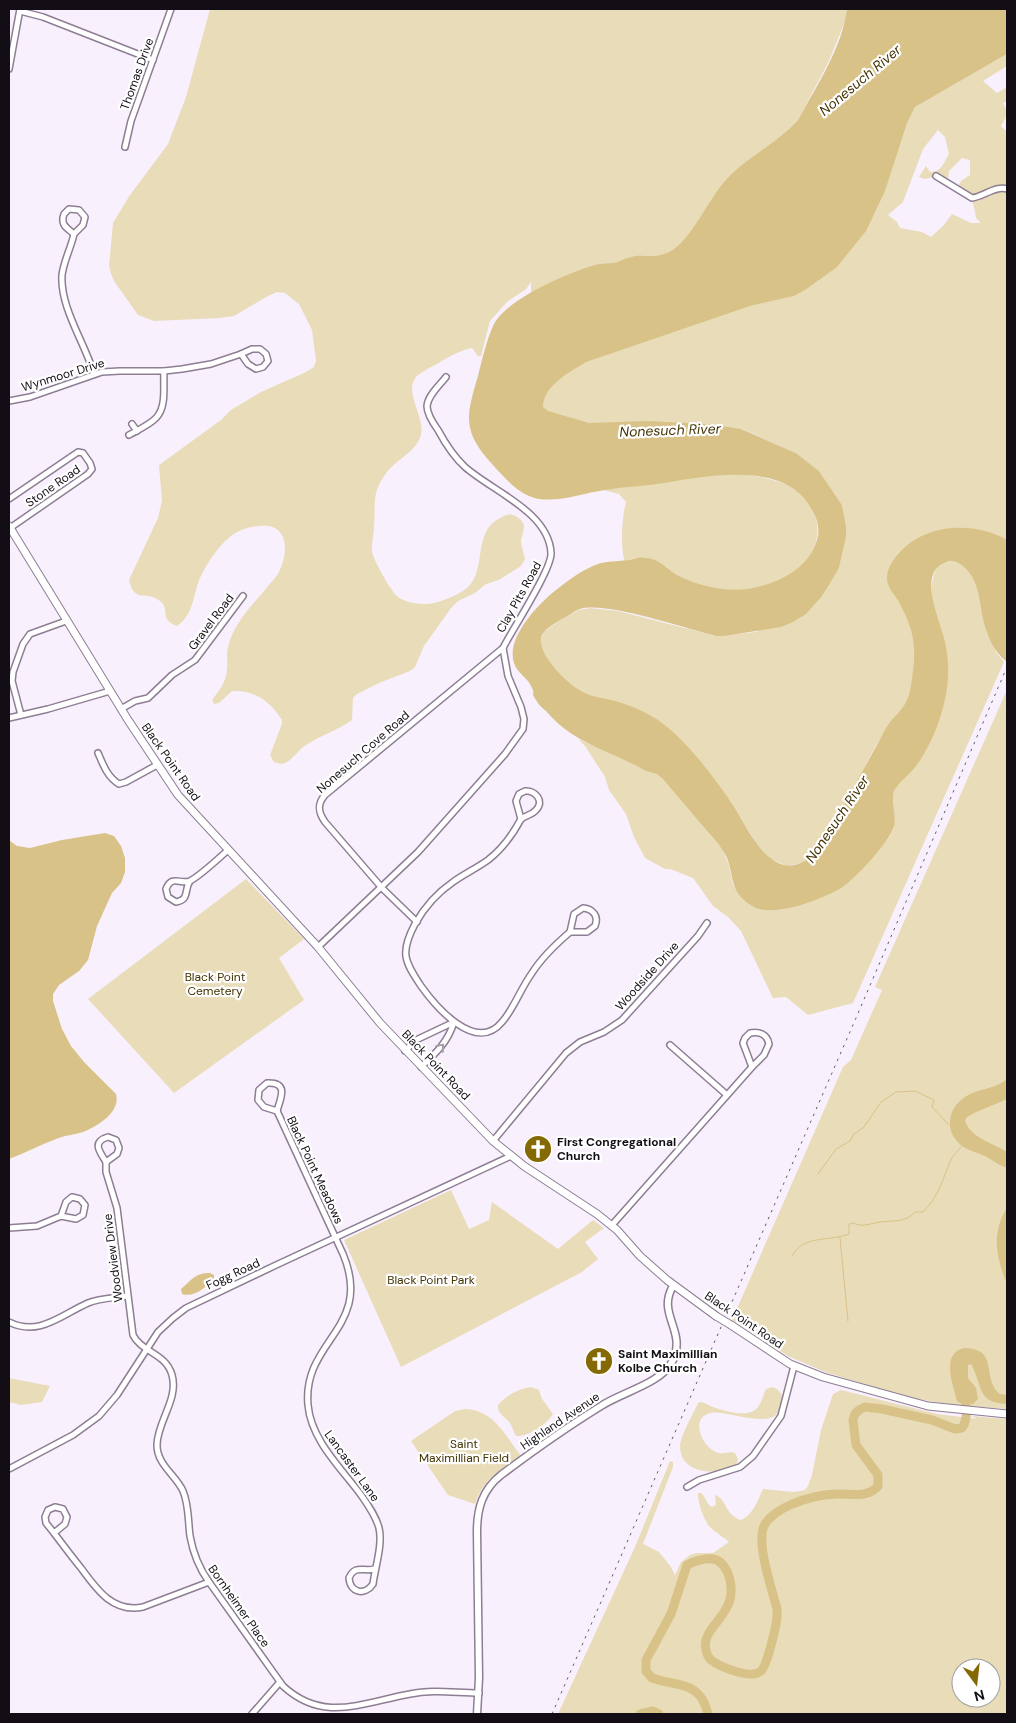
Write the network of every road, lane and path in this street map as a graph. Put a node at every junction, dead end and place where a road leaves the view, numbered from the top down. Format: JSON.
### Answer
{"nodes":[{"id":1,"x":171,"y":9,"type":"edge"},
{"id":2,"x":20,"y":10,"type":"edge"},
{"id":3,"x":153,"y":60,"type":"junction"},
{"id":4,"x":9,"y":70,"type":"edge"},
{"id":5,"x":124,"y":147,"type":"dead end"},
{"id":6,"x":936,"y":176,"type":"dead end"},
{"id":7,"x":1007,"y":189,"type":"edge"},
{"id":8,"x":74,"y":234,"type":"junction"},
{"id":9,"x":241,"y":354,"type":"junction"},
{"id":10,"x":164,"y":371,"type":"junction"},
{"id":11,"x":94,"y":374,"type":"junction"},
{"id":12,"x":446,"y":377,"type":"dead end"},
{"id":13,"x":9,"y":401,"type":"edge"},
{"id":14,"x":132,"y":424,"type":"dead end"},
{"id":15,"x":137,"y":431,"type":"junction"},
{"id":16,"x":129,"y":436,"type":"dead end"},
{"id":17,"x":9,"y":500,"type":"edge"},
{"id":18,"x":9,"y":527,"type":"edge"},
{"id":19,"x":243,"y":596,"type":"dead end"},
{"id":20,"x":66,"y":621,"type":"junction"},
{"id":21,"x":502,"y":648,"type":"junction"},
{"id":22,"x":110,"y":691,"type":"junction"},
{"id":23,"x":121,"y":709,"type":"junction"},
{"id":24,"x":21,"y":715,"type":"junction"},
{"id":25,"x":9,"y":718,"type":"edge"},
{"id":26,"x":98,"y":753,"type":"dead end"},
{"id":27,"x":157,"y":765,"type":"junction"},
{"id":28,"x":521,"y":819,"type":"junction"},
{"id":29,"x":228,"y":850,"type":"junction"},
{"id":30,"x":190,"y":881,"type":"junction"},
{"id":31,"x":382,"y":888,"type":"junction"},
{"id":32,"x":417,"y":922,"type":"junction"},
{"id":33,"x":707,"y":923,"type":"dead end"},
{"id":34,"x":570,"y":932,"type":"junction"},
{"id":35,"x":318,"y":947,"type":"junction"},
{"id":36,"x":454,"y":1022,"type":"junction"},
{"id":37,"x":670,"y":1045,"type":"dead end"},
{"id":38,"x":405,"y":1051,"type":"junction"},
{"id":39,"x":421,"y":1066,"type":"junction"},
{"id":40,"x":752,"y":1067,"type":"junction"},
{"id":41,"x":727,"y":1095,"type":"junction"},
{"id":42,"x":277,"y":1111,"type":"junction"},
{"id":43,"x":493,"y":1141,"type":"junction"},
{"id":44,"x":511,"y":1156,"type":"junction"},
{"id":45,"x":106,"y":1162,"type":"junction"},
{"id":46,"x":61,"y":1216,"type":"junction"},
{"id":47,"x":612,"y":1225,"type":"junction"},
{"id":48,"x":9,"y":1228,"type":"edge"},
{"id":49,"x":335,"y":1238,"type":"junction"},
{"id":50,"x":673,"y":1286,"type":"junction"},
{"id":51,"x":127,"y":1296,"type":"junction"},
{"id":52,"x":9,"y":1322,"type":"edge"},
{"id":53,"x":147,"y":1348,"type":"junction"},
{"id":54,"x":794,"y":1366,"type":"junction"},
{"id":55,"x":1007,"y":1414,"type":"edge"},
{"id":56,"x":9,"y":1469,"type":"edge"},
{"id":57,"x":687,"y":1487,"type":"dead end"},
{"id":58,"x":54,"y":1533,"type":"junction"},
{"id":59,"x":374,"y":1569,"type":"junction"},
{"id":60,"x":209,"y":1582,"type":"junction"},
{"id":61,"x":280,"y":1682,"type":"junction"},
{"id":62,"x":479,"y":1693,"type":"junction"},
{"id":63,"x":252,"y":1714,"type":"edge"},
{"id":64,"x":477,"y":1714,"type":"edge"}],
"edges":[{"from":1,"to":3,"type":"street","name":"Thomas Drive"},
{"from":2,"to":3,"type":"street"},
{"from":2,"to":4,"type":"street"},
{"from":3,"to":5,"type":"street","name":"Thomas Drive"},
{"from":6,"to":7,"type":"street"},
{"from":8,"to":8,"type":"street"},
{"from":8,"to":11,"type":"street"},
{"from":9,"to":9,"type":"street","name":"Wynmoor Drive"},
{"from":9,"to":10,"type":"street","name":"Wynmoor Drive"},
{"from":10,"to":11,"type":"street","name":"Wynmoor Drive"},
{"from":10,"to":15,"type":"street"},
{"from":11,"to":13,"type":"street","name":"Wynmoor Drive"},
{"from":12,"to":21,"type":"street","name":"Clay Pits Road"},
{"from":14,"to":15,"type":"street"},
{"from":15,"to":16,"type":"street"},
{"from":17,"to":18,"type":"street","name":"Stone Road"},
{"from":18,"to":20,"type":"main road","name":"Black Point Road"},
{"from":19,"to":23,"type":"street","name":"Gravel Road"},
{"from":20,"to":22,"type":"main road","name":"Black Point Road"},
{"from":20,"to":24,"type":"street"},
{"from":21,"to":31,"type":"street","name":"Clay Pits Road"},
{"from":21,"to":31,"type":"street","name":"Nonesuch Cove Road"},
{"from":22,"to":23,"type":"main road","name":"Black Point Road"},
{"from":22,"to":24,"type":"street"},
{"from":23,"to":27,"type":"main road","name":"Black Point Road"},
{"from":24,"to":25,"type":"street"},
{"from":26,"to":27,"type":"street"},
{"from":27,"to":29,"type":"main road","name":"Black Point Road"},
{"from":28,"to":28,"type":"street"},
{"from":28,"to":32,"type":"street"},
{"from":29,"to":30,"type":"street"},
{"from":29,"to":35,"type":"main road","name":"Black Point Road"},
{"from":30,"to":30,"type":"street"},
{"from":31,"to":32,"type":"street"},
{"from":31,"to":35,"type":"street","name":"Clay Pits Road"},
{"from":32,"to":36,"type":"street"},
{"from":33,"to":43,"type":"street","name":"Woodside Drive"},
{"from":34,"to":34,"type":"street"},
{"from":34,"to":36,"type":"street"},
{"from":35,"to":38,"type":"main road","name":"Black Point Road"},
{"from":36,"to":38,"type":"street"},
{"from":39,"to":36,"type":"street","one_way":true},
{"from":37,"to":41,"type":"street"},
{"from":38,"to":39,"type":"main road","name":"Black Point Road"},
{"from":39,"to":43,"type":"main road","name":"Black Point Road"},
{"from":40,"to":40,"type":"street"},
{"from":40,"to":41,"type":"street"},
{"from":41,"to":47,"type":"street"},
{"from":42,"to":42,"type":"street","name":"Black Point Meadows"},
{"from":42,"to":49,"type":"street","name":"Black Point Meadows"},
{"from":43,"to":44,"type":"main road","name":"Black Point Road"},
{"from":44,"to":47,"type":"main road","name":"Black Point Road"},
{"from":44,"to":49,"type":"street","name":"Fogg Road"},
{"from":45,"to":45,"type":"street","name":"Woodview Drive"},
{"from":45,"to":51,"type":"street","name":"Woodview Drive"},
{"from":46,"to":46,"type":"street"},
{"from":46,"to":48,"type":"street"},
{"from":47,"to":50,"type":"main road","name":"Black Point Road"},
{"from":49,"to":53,"type":"street","name":"Fogg Road"},
{"from":49,"to":59,"type":"street","name":"Lancaster Lane"},
{"from":50,"to":54,"type":"main road","name":"Black Point Road","bridge":true},
{"from":50,"to":62,"type":"street","name":"Highland Avenue"},
{"from":51,"to":52,"type":"street"},
{"from":51,"to":53,"type":"street","name":"Woodview Drive"},
{"from":53,"to":56,"type":"street","name":"Fogg Road"},
{"from":53,"to":60,"type":"street","name":"Bornheimer Place"},
{"from":54,"to":55,"type":"main road","name":"Black Point Road"},
{"from":54,"to":57,"type":"street"},
{"from":58,"to":58,"type":"street"},
{"from":58,"to":60,"type":"street"},
{"from":59,"to":59,"type":"street","name":"Lancaster Lane"},
{"from":60,"to":61,"type":"street","name":"Bornheimer Place"},
{"from":61,"to":62,"type":"street","name":"Bornheimer Place"},
{"from":61,"to":63,"type":"street"},
{"from":62,"to":64,"type":"street","name":"Highland Avenue"}]}
